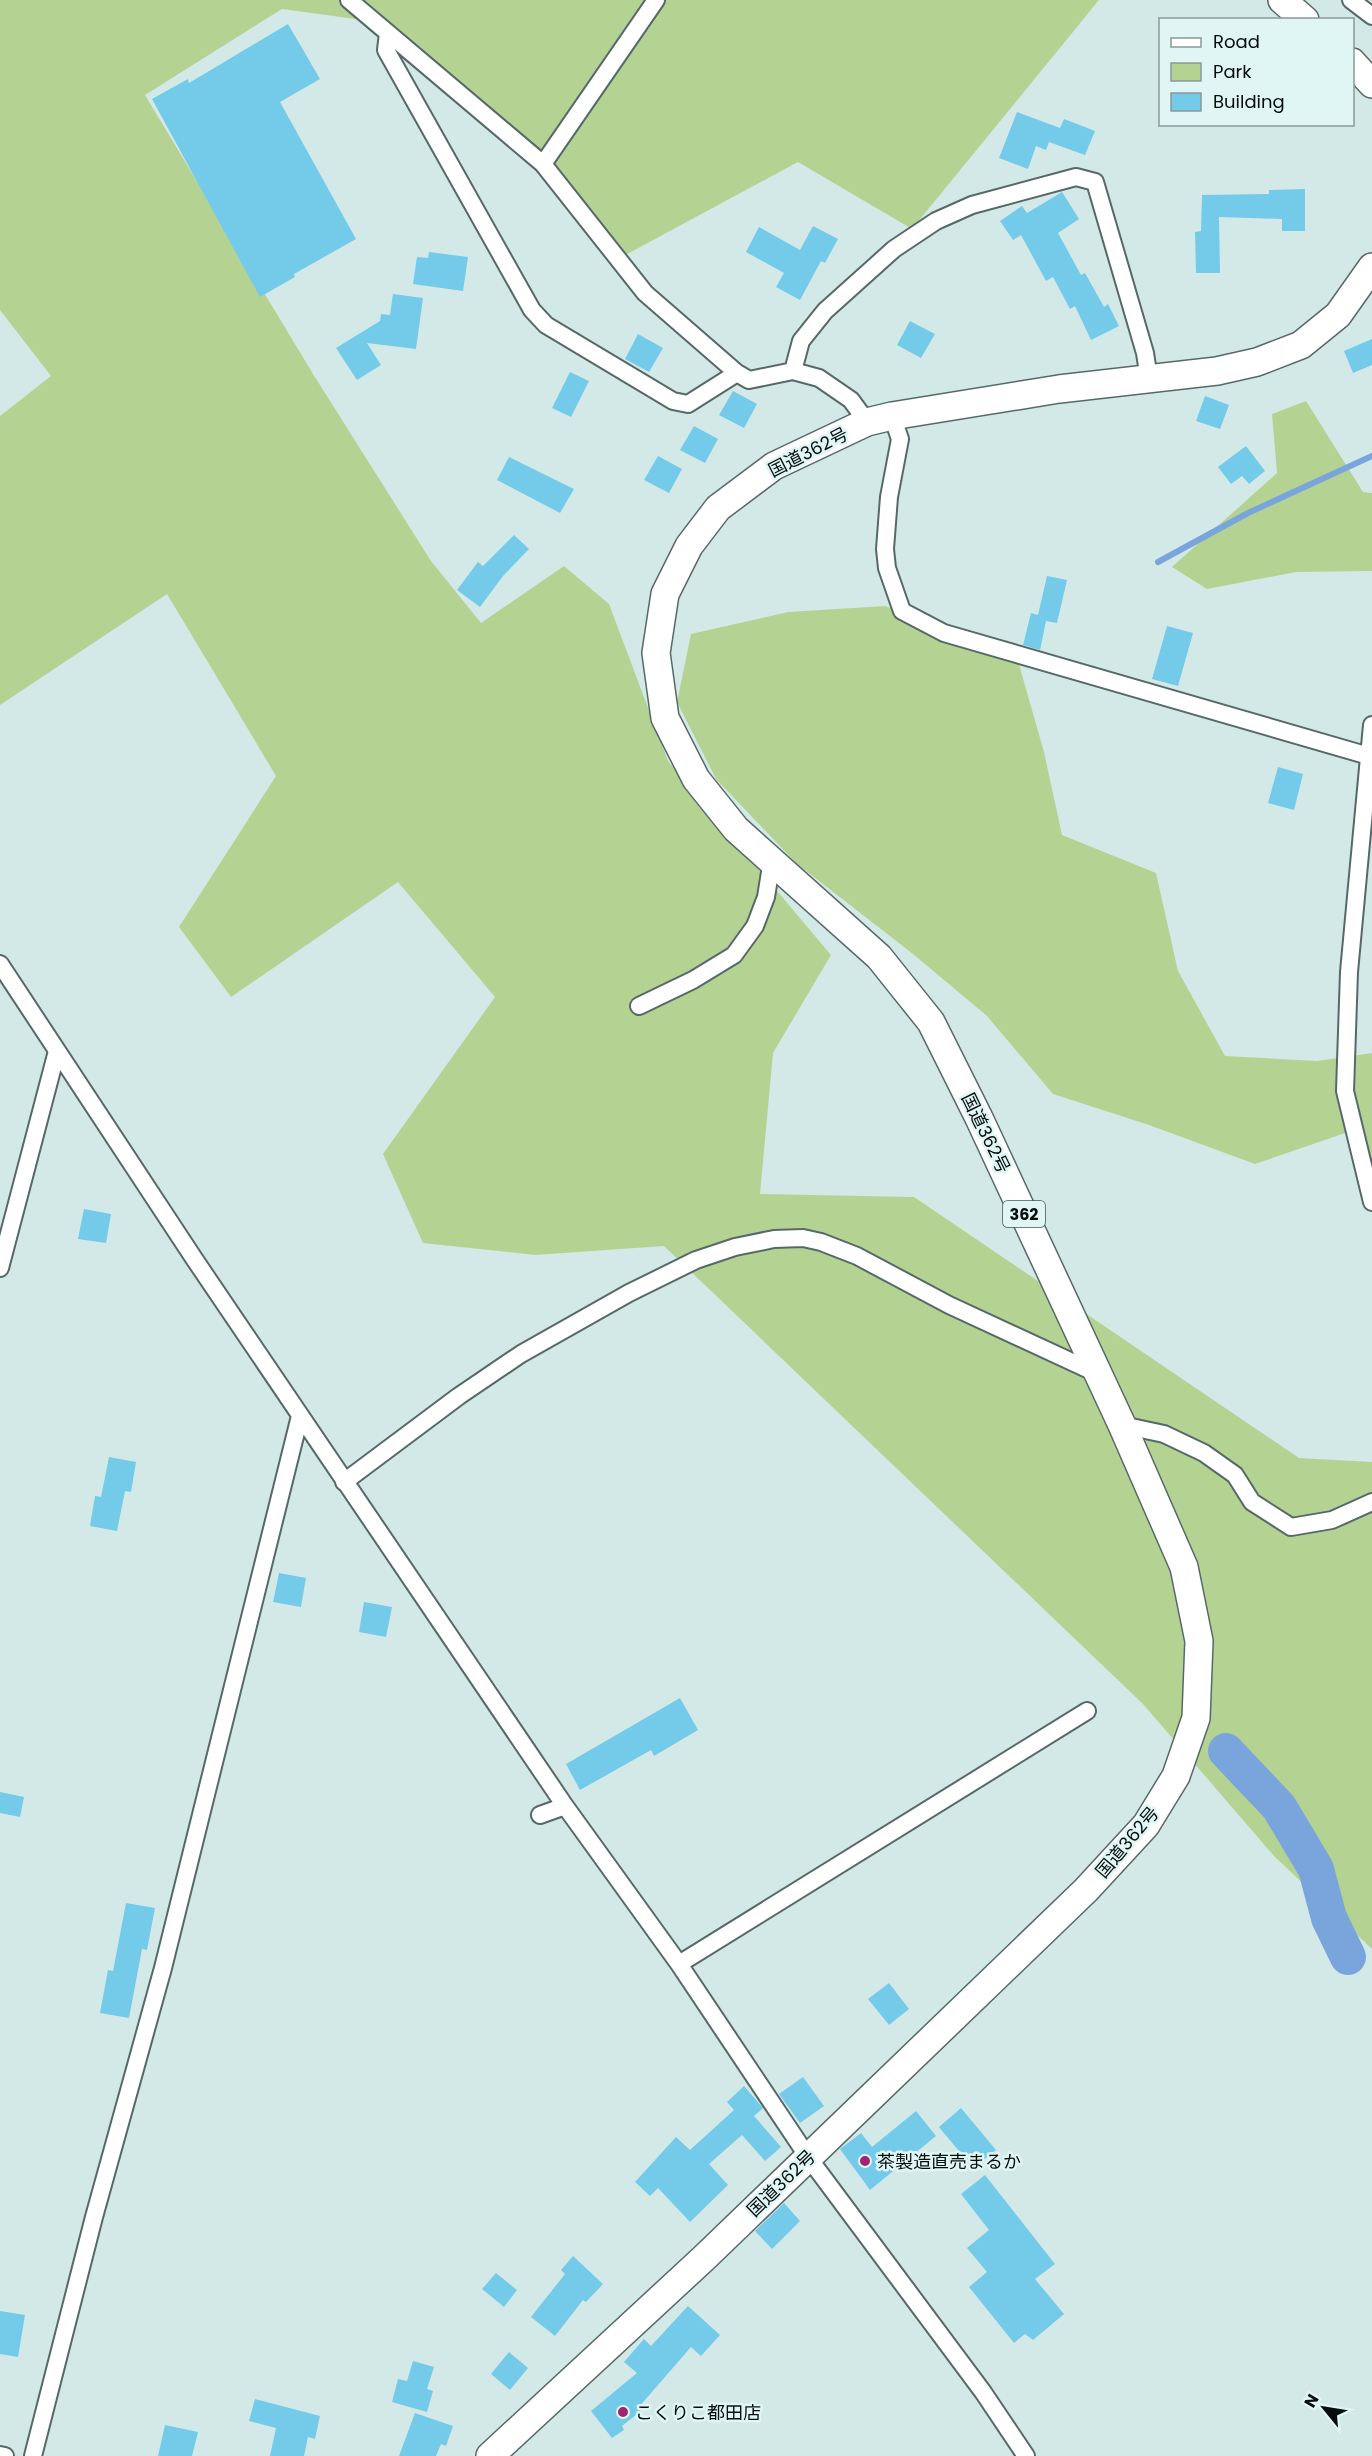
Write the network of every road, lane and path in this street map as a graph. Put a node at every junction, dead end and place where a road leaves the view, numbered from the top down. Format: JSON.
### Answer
{"nodes":[{"id":1,"x":349,"y":0,"type":"edge"},
{"id":2,"x":656,"y":0,"type":"edge"},
{"id":3,"x":1282,"y":0,"type":"edge"},
{"id":4,"x":1351,"y":0,"type":"edge"},
{"id":5,"x":1372,"y":16,"type":"edge"},
{"id":6,"x":1303,"y":18,"type":"edge"},
{"id":7,"x":388,"y":33,"type":"junction"},
{"id":8,"x":1354,"y":63,"type":"edge"},
{"id":9,"x":1372,"y":84,"type":"edge"},
{"id":10,"x":543,"y":164,"type":"junction"},
{"id":11,"x":1372,"y":267,"type":"edge"},
{"id":12,"x":793,"y":371,"type":"junction"},
{"id":13,"x":737,"y":373,"type":"junction"},
{"id":14,"x":1149,"y":379,"type":"junction"},
{"id":15,"x":879,"y":419,"type":"junction"},
{"id":16,"x":1372,"y":724,"type":"edge"},
{"id":17,"x":1369,"y":756,"type":"junction"},
{"id":18,"x":1366,"y":845,"type":"edge"},
{"id":19,"x":772,"y":860,"type":"junction"},
{"id":20,"x":0,"y":964,"type":"edge"},
{"id":21,"x":639,"y":1006,"type":"dead end"},
{"id":22,"x":57,"y":1051,"type":"junction"},
{"id":23,"x":1372,"y":1202,"type":"edge"},
{"id":24,"x":0,"y":1268,"type":"edge"},
{"id":25,"x":1098,"y":1374,"type":"junction"},
{"id":26,"x":300,"y":1416,"type":"junction"},
{"id":27,"x":1122,"y":1425,"type":"junction"},
{"id":28,"x":344,"y":1482,"type":"junction"},
{"id":29,"x":1372,"y":1502,"type":"edge"},
{"id":30,"x":1087,"y":1710,"type":"dead end"},
{"id":31,"x":565,"y":1806,"type":"junction"},
{"id":32,"x":540,"y":1815,"type":"dead end"},
{"id":33,"x":679,"y":1964,"type":"junction"},
{"id":34,"x":808,"y":2157,"type":"junction"},
{"id":35,"x":0,"y":2455,"type":"edge"},
{"id":36,"x":5,"y":2456,"type":"edge"},
{"id":37,"x":33,"y":2456,"type":"edge"},
{"id":38,"x":490,"y":2456,"type":"edge"},
{"id":39,"x":1026,"y":2456,"type":"edge"}],
"edges":[{"from":1,"to":7,"type":"street"},
{"from":2,"to":10,"type":"street"},
{"from":3,"to":6,"type":"highway"},
{"from":4,"to":5,"type":"street"},
{"from":7,"to":10,"type":"street"},
{"from":7,"to":13,"type":"street"},
{"from":8,"to":9,"type":"highway"},
{"from":10,"to":13,"type":"street"},
{"from":11,"to":14,"type":"highway","name":"国道362号","number":"362"},
{"from":12,"to":13,"type":"street"},
{"from":12,"to":14,"type":"street"},
{"from":12,"to":15,"type":"street"},
{"from":14,"to":15,"type":"highway","name":"国道362号","number":"362"},
{"from":15,"to":17,"type":"street"},
{"from":15,"to":19,"type":"highway","name":"国道362号","number":"362"},
{"from":16,"to":17,"type":"street"},
{"from":17,"to":18,"type":"street"},
{"from":18,"to":23,"type":"street"},
{"from":19,"to":21,"type":"street"},
{"from":19,"to":25,"type":"highway","name":"国道362号","number":"362"},
{"from":20,"to":22,"type":"street"},
{"from":22,"to":24,"type":"street"},
{"from":22,"to":26,"type":"street"},
{"from":25,"to":27,"type":"highway","name":"国道362号","number":"362"},
{"from":25,"to":28,"type":"street"},
{"from":26,"to":28,"type":"street"},
{"from":26,"to":37,"type":"street"},
{"from":27,"to":29,"type":"street"},
{"from":27,"to":34,"type":"highway","name":"国道362号","number":"362"},
{"from":28,"to":31,"type":"street"},
{"from":30,"to":33,"type":"street"},
{"from":31,"to":32,"type":"street"},
{"from":31,"to":33,"type":"street"},
{"from":33,"to":34,"type":"street"},
{"from":34,"to":38,"type":"highway","name":"国道362号","number":"362"},
{"from":34,"to":39,"type":"street"},
{"from":35,"to":36,"type":"street"}]}
